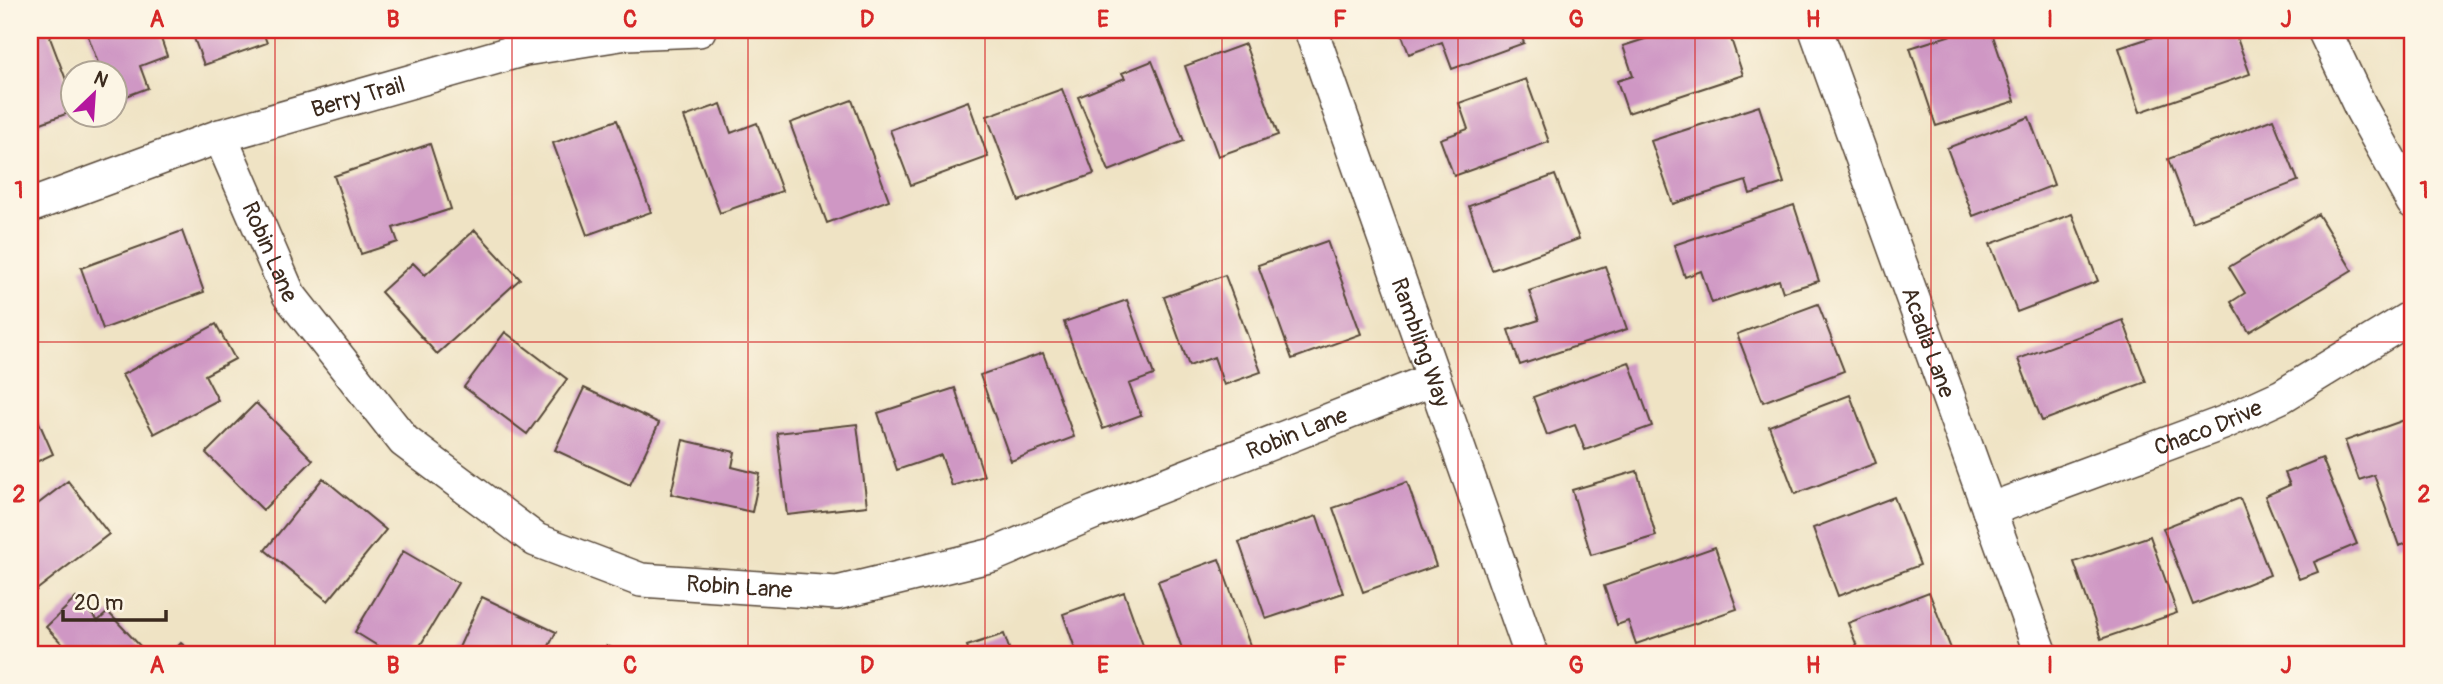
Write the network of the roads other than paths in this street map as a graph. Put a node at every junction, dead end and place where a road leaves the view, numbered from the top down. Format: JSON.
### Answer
{"nodes":[{"id":1,"x":699,"y":30,"type":"edge"},
{"id":2,"x":1311,"y":30,"type":"edge"},
{"id":3,"x":1816,"y":30,"type":"edge"},
{"id":4,"x":2324,"y":30,"type":"edge"},
{"id":5,"x":220,"y":136,"type":"junction"},
{"id":6,"x":2413,"y":202,"type":"edge"},
{"id":7,"x":30,"y":206,"type":"edge"},
{"id":8,"x":2413,"y":316,"type":"edge"},
{"id":9,"x":1434,"y":379,"type":"junction"},
{"id":10,"x":1989,"y":510,"type":"junction"},
{"id":11,"x":1531,"y":654,"type":"edge"},
{"id":12,"x":2041,"y":654,"type":"edge"}],
"edges":[{"from":1,"to":5,"type":"street","name":"Berry Trail"},
{"from":2,"to":9,"type":"street","name":"Rambling Way"},
{"from":3,"to":10,"type":"street","name":"Acadia Lane"},
{"from":4,"to":6,"type":"street"},
{"from":5,"to":7,"type":"street","name":"Berry Trail"},
{"from":5,"to":9,"type":"street","name":"Robin Lane"},
{"from":8,"to":10,"type":"street","name":"Chaco Drive"},
{"from":9,"to":11,"type":"street","name":"Rambling Way"},
{"from":10,"to":12,"type":"street","name":"Acadia Lane"}]}
